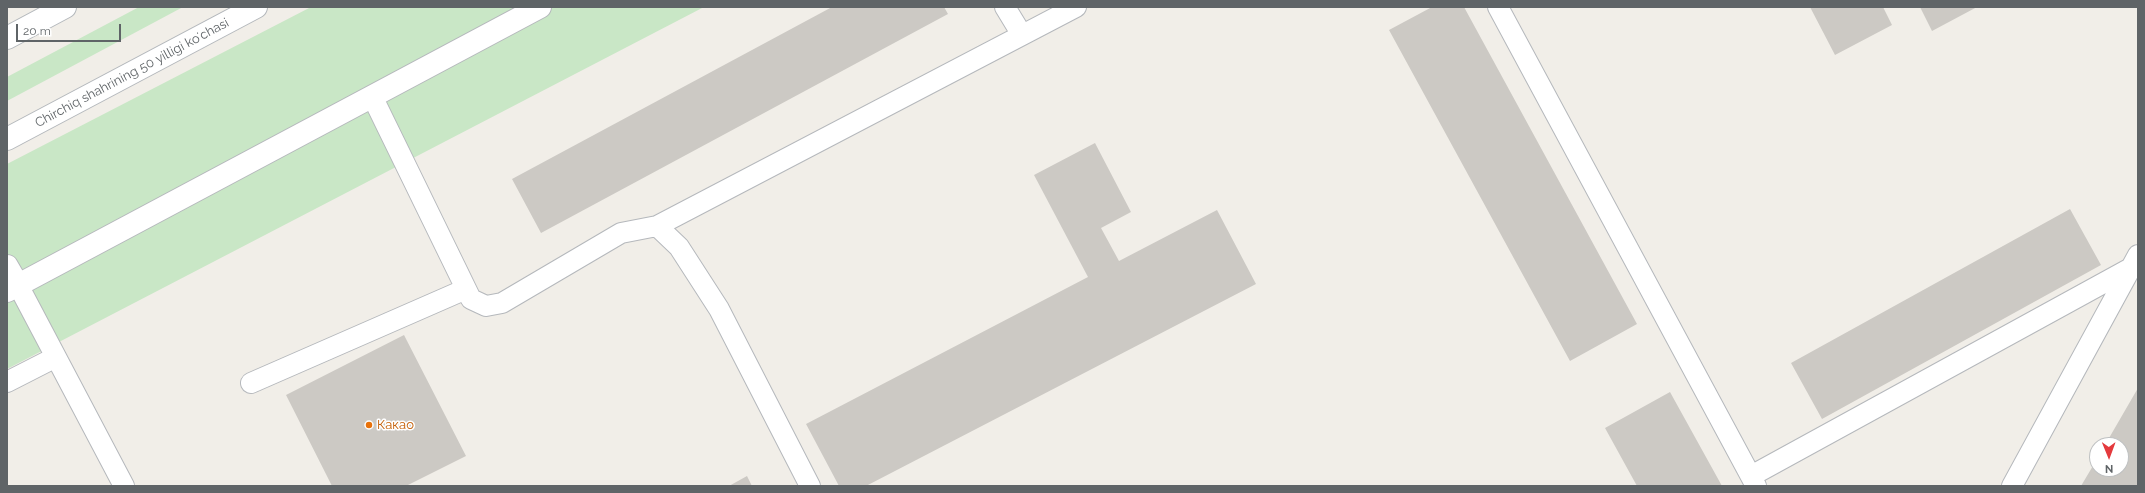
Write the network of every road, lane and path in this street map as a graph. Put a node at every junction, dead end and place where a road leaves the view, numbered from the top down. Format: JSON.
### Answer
{"nodes":[{"id":1,"x":65,"y":7,"type":"edge"},
{"id":2,"x":256,"y":7,"type":"edge"},
{"id":3,"x":540,"y":7,"type":"edge"},
{"id":4,"x":1005,"y":7,"type":"edge"},
{"id":5,"x":1076,"y":7,"type":"edge"},
{"id":6,"x":1498,"y":7,"type":"edge"},
{"id":7,"x":1022,"y":35,"type":"junction"},
{"id":8,"x":7,"y":38,"type":"edge"},
{"id":9,"x":372,"y":96,"type":"junction"},
{"id":10,"x":7,"y":139,"type":"edge"},
{"id":11,"x":657,"y":226,"type":"junction"},
{"id":12,"x":2134,"y":262,"type":"edge"},
{"id":13,"x":7,"y":266,"type":"edge"},
{"id":14,"x":13,"y":288,"type":"edge"},
{"id":15,"x":466,"y":289,"type":"junction"},
{"id":16,"x":56,"y":357,"type":"junction"},
{"id":17,"x":7,"y":382,"type":"edge"},
{"id":18,"x":251,"y":383,"type":"dead end"},
{"id":19,"x":1754,"y":481,"type":"edge"},
{"id":20,"x":124,"y":486,"type":"edge"},
{"id":21,"x":810,"y":486,"type":"edge"},
{"id":22,"x":2012,"y":486,"type":"edge"}],
"edges":[{"from":1,"to":8,"type":"street"},
{"from":2,"to":10,"type":"street","name":"Chirchiq shahrining 50 yilligi koʻchasi"},
{"from":3,"to":9,"type":"street"},
{"from":4,"to":7,"type":"lane"},
{"from":5,"to":7,"type":"lane"},
{"from":6,"to":19,"type":"lane"},
{"from":7,"to":11,"type":"lane"},
{"from":9,"to":14,"type":"street"},
{"from":9,"to":15,"type":"lane"},
{"from":11,"to":15,"type":"lane"},
{"from":11,"to":21,"type":"lane"},
{"from":12,"to":19,"type":"lane"},
{"from":12,"to":22,"type":"lane"},
{"from":13,"to":14,"type":"street"},
{"from":14,"to":16,"type":"lane"},
{"from":15,"to":18,"type":"lane"},
{"from":16,"to":17,"type":"lane"},
{"from":16,"to":20,"type":"lane"}]}
